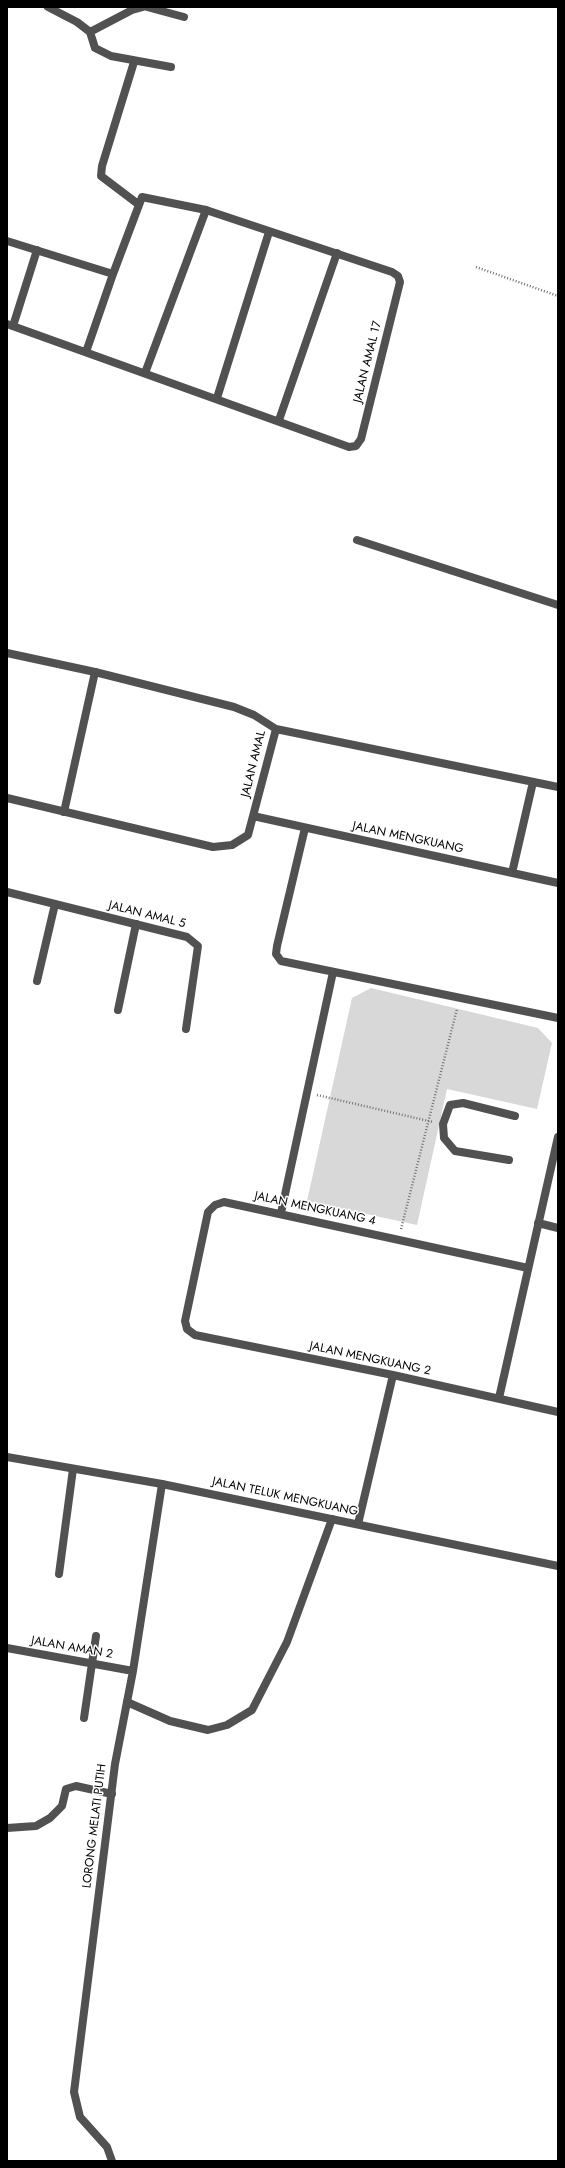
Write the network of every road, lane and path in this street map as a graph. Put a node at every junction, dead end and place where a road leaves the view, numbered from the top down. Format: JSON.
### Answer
{"nodes":[{"id":1,"x":48,"y":7,"type":"edge"},
{"id":2,"x":143,"y":7,"type":"edge"},
{"id":3,"x":147,"y":7,"type":"edge"},
{"id":4,"x":184,"y":17,"type":"dead end"},
{"id":5,"x":90,"y":32,"type":"junction"},
{"id":6,"x":134,"y":62,"type":"junction"},
{"id":7,"x":171,"y":67,"type":"dead end"},
{"id":8,"x":138,"y":204,"type":"junction"},
{"id":9,"x":206,"y":210,"type":"junction"},
{"id":10,"x":269,"y":232,"type":"junction"},
{"id":11,"x":7,"y":241,"type":"edge"},
{"id":12,"x":38,"y":250,"type":"junction"},
{"id":13,"x":337,"y":253,"type":"junction"},
{"id":14,"x":476,"y":267,"type":"dead end"},
{"id":15,"x":113,"y":274,"type":"junction"},
{"id":16,"x":558,"y":296,"type":"edge"},
{"id":17,"x":10,"y":325,"type":"edge"},
{"id":18,"x":86,"y":352,"type":"junction"},
{"id":19,"x":145,"y":373,"type":"junction"},
{"id":20,"x":217,"y":398,"type":"junction"},
{"id":21,"x":279,"y":420,"type":"junction"},
{"id":22,"x":357,"y":540,"type":"dead end"},
{"id":23,"x":558,"y":605,"type":"edge"},
{"id":24,"x":7,"y":653,"type":"edge"},
{"id":25,"x":96,"y":672,"type":"junction"},
{"id":26,"x":276,"y":729,"type":"junction"},
{"id":27,"x":533,"y":782,"type":"junction"},
{"id":28,"x":558,"y":787,"type":"edge"},
{"id":29,"x":7,"y":798,"type":"edge"},
{"id":30,"x":64,"y":812,"type":"junction"},
{"id":31,"x":253,"y":816,"type":"junction"},
{"id":32,"x":305,"y":828,"type":"junction"},
{"id":33,"x":512,"y":873,"type":"junction"},
{"id":34,"x":558,"y":883,"type":"edge"},
{"id":35,"x":7,"y":892,"type":"edge"},
{"id":36,"x":55,"y":904,"type":"junction"},
{"id":37,"x":136,"y":924,"type":"junction"},
{"id":38,"x":333,"y":972,"type":"junction"},
{"id":39,"x":37,"y":981,"type":"dead end"},
{"id":40,"x":460,"y":998,"type":"junction"},
{"id":41,"x":118,"y":1010,"type":"dead end"},
{"id":42,"x":558,"y":1018,"type":"edge"},
{"id":43,"x":186,"y":1028,"type":"dead end"},
{"id":44,"x":307,"y":1093,"type":"junction"},
{"id":45,"x":515,"y":1116,"type":"dead end"},
{"id":46,"x":427,"y":1120,"type":"junction"},
{"id":47,"x":443,"y":1124,"type":"junction"},
{"id":48,"x":558,"y":1137,"type":"edge"},
{"id":49,"x":509,"y":1160,"type":"dead end"},
{"id":50,"x":281,"y":1213,"type":"junction"},
{"id":51,"x":538,"y":1223,"type":"junction"},
{"id":52,"x":558,"y":1228,"type":"edge"},
{"id":53,"x":398,"y":1239,"type":"junction"},
{"id":54,"x":528,"y":1268,"type":"junction"},
{"id":55,"x":185,"y":1321,"type":"joint"},
{"id":56,"x":393,"y":1375,"type":"junction"},
{"id":57,"x":499,"y":1398,"type":"junction"},
{"id":58,"x":558,"y":1412,"type":"edge"},
{"id":59,"x":7,"y":1457,"type":"edge"},
{"id":60,"x":73,"y":1469,"type":"junction"},
{"id":61,"x":162,"y":1484,"type":"junction"},
{"id":62,"x":332,"y":1519,"type":"junction"},
{"id":63,"x":358,"y":1524,"type":"junction"},
{"id":64,"x":558,"y":1566,"type":"edge"},
{"id":65,"x":59,"y":1574,"type":"dead end"},
{"id":66,"x":96,"y":1636,"type":"dead end"},
{"id":67,"x":7,"y":1648,"type":"edge"},
{"id":68,"x":92,"y":1663,"type":"junction"},
{"id":69,"x":133,"y":1671,"type":"junction"},
{"id":70,"x":127,"y":1702,"type":"junction"},
{"id":71,"x":84,"y":1718,"type":"dead end"},
{"id":72,"x":112,"y":1794,"type":"junction"},
{"id":73,"x":7,"y":1828,"type":"edge"},
{"id":74,"x":112,"y":2161,"type":"edge"}],
"edges":[{"from":1,"to":5,"type":"street"},
{"from":2,"to":5,"type":"street"},
{"from":3,"to":4,"type":"street"},
{"from":5,"to":6,"type":"street"},
{"from":6,"to":7,"type":"street"},
{"from":6,"to":8,"type":"street"},
{"from":8,"to":9,"type":"street"},
{"from":8,"to":15,"type":"street"},
{"from":9,"to":10,"type":"street"},
{"from":9,"to":19,"type":"street"},
{"from":10,"to":13,"type":"street"},
{"from":10,"to":20,"type":"street"},
{"from":11,"to":12,"type":"street"},
{"from":12,"to":15,"type":"street"},
{"from":12,"to":17,"type":"street"},
{"from":13,"to":21,"type":"street"},
{"from":13,"to":21,"type":"street","name":"JALAN AMAL 17"},
{"from":14,"to":16,"type":"path"},
{"from":15,"to":18,"type":"street"},
{"from":17,"to":18,"type":"street"},
{"from":18,"to":19,"type":"street"},
{"from":19,"to":20,"type":"street"},
{"from":20,"to":21,"type":"street"},
{"from":22,"to":23,"type":"street"},
{"from":24,"to":25,"type":"street","name":"JALAN AMAL"},
{"from":25,"to":26,"type":"street","name":"JALAN AMAL"},
{"from":25,"to":30,"type":"street"},
{"from":26,"to":27,"type":"street"},
{"from":26,"to":31,"type":"street","name":"JALAN AMAL"},
{"from":27,"to":28,"type":"street"},
{"from":27,"to":33,"type":"street"},
{"from":29,"to":30,"type":"street","name":"JALAN AMAL"},
{"from":30,"to":31,"type":"street","name":"JALAN AMAL"},
{"from":31,"to":32,"type":"street","name":"JALAN MENGKUANG"},
{"from":32,"to":33,"type":"street","name":"JALAN MENGKUANG"},
{"from":32,"to":38,"type":"street"},
{"from":33,"to":34,"type":"street","name":"JALAN MENGKUANG"},
{"from":35,"to":36,"type":"street","name":"JALAN AMAL 5"},
{"from":36,"to":37,"type":"street","name":"JALAN AMAL 5"},
{"from":36,"to":39,"type":"street"},
{"from":37,"to":41,"type":"street"},
{"from":37,"to":43,"type":"street","name":"JALAN AMAL 5"},
{"from":38,"to":40,"type":"street"},
{"from":38,"to":44,"type":"street"},
{"from":40,"to":42,"type":"street"},
{"from":40,"to":46,"type":"path"},
{"from":44,"to":46,"type":"path"},
{"from":44,"to":50,"type":"street"},
{"from":45,"to":47,"type":"street"},
{"from":46,"to":47,"type":"path"},
{"from":46,"to":53,"type":"path"},
{"from":47,"to":49,"type":"street"},
{"from":48,"to":51,"type":"street"},
{"from":50,"to":53,"type":"street","name":"JALAN MENGKUANG 4"},
{"from":50,"to":55,"type":"street","name":"JALAN MENGKUANG 4"},
{"from":51,"to":52,"type":"street"},
{"from":51,"to":54,"type":"street"},
{"from":53,"to":54,"type":"street","name":"JALAN MENGKUANG 4"},
{"from":54,"to":57,"type":"street"},
{"from":55,"to":56,"type":"street","name":"JALAN MENGKUANG 2"},
{"from":56,"to":57,"type":"street","name":"JALAN MENGKUANG 2"},
{"from":56,"to":63,"type":"street"},
{"from":57,"to":58,"type":"street","name":"JALAN MENGKUANG 2"},
{"from":59,"to":60,"type":"street","name":"JALAN TELUK MENGKUANG"},
{"from":60,"to":61,"type":"street","name":"JALAN TELUK MENGKUANG"},
{"from":60,"to":65,"type":"street"},
{"from":61,"to":62,"type":"street","name":"JALAN TELUK MENGKUANG"},
{"from":61,"to":69,"type":"street","name":"LORONG MELATI PUTIH"},
{"from":62,"to":63,"type":"street","name":"JALAN TELUK MENGKUANG"},
{"from":62,"to":70,"type":"street"},
{"from":63,"to":64,"type":"street","name":"JALAN TELUK MENGKUANG"},
{"from":66,"to":68,"type":"street"},
{"from":67,"to":68,"type":"street","name":"JALAN AMAN 2"},
{"from":68,"to":69,"type":"street","name":"JALAN AMAN 2"},
{"from":68,"to":71,"type":"street"},
{"from":69,"to":70,"type":"street","name":"LORONG MELATI PUTIH"},
{"from":70,"to":72,"type":"street","name":"LORONG MELATI PUTIH"},
{"from":72,"to":73,"type":"street"},
{"from":72,"to":74,"type":"street","name":"LORONG MELATI PUTIH"}]}
